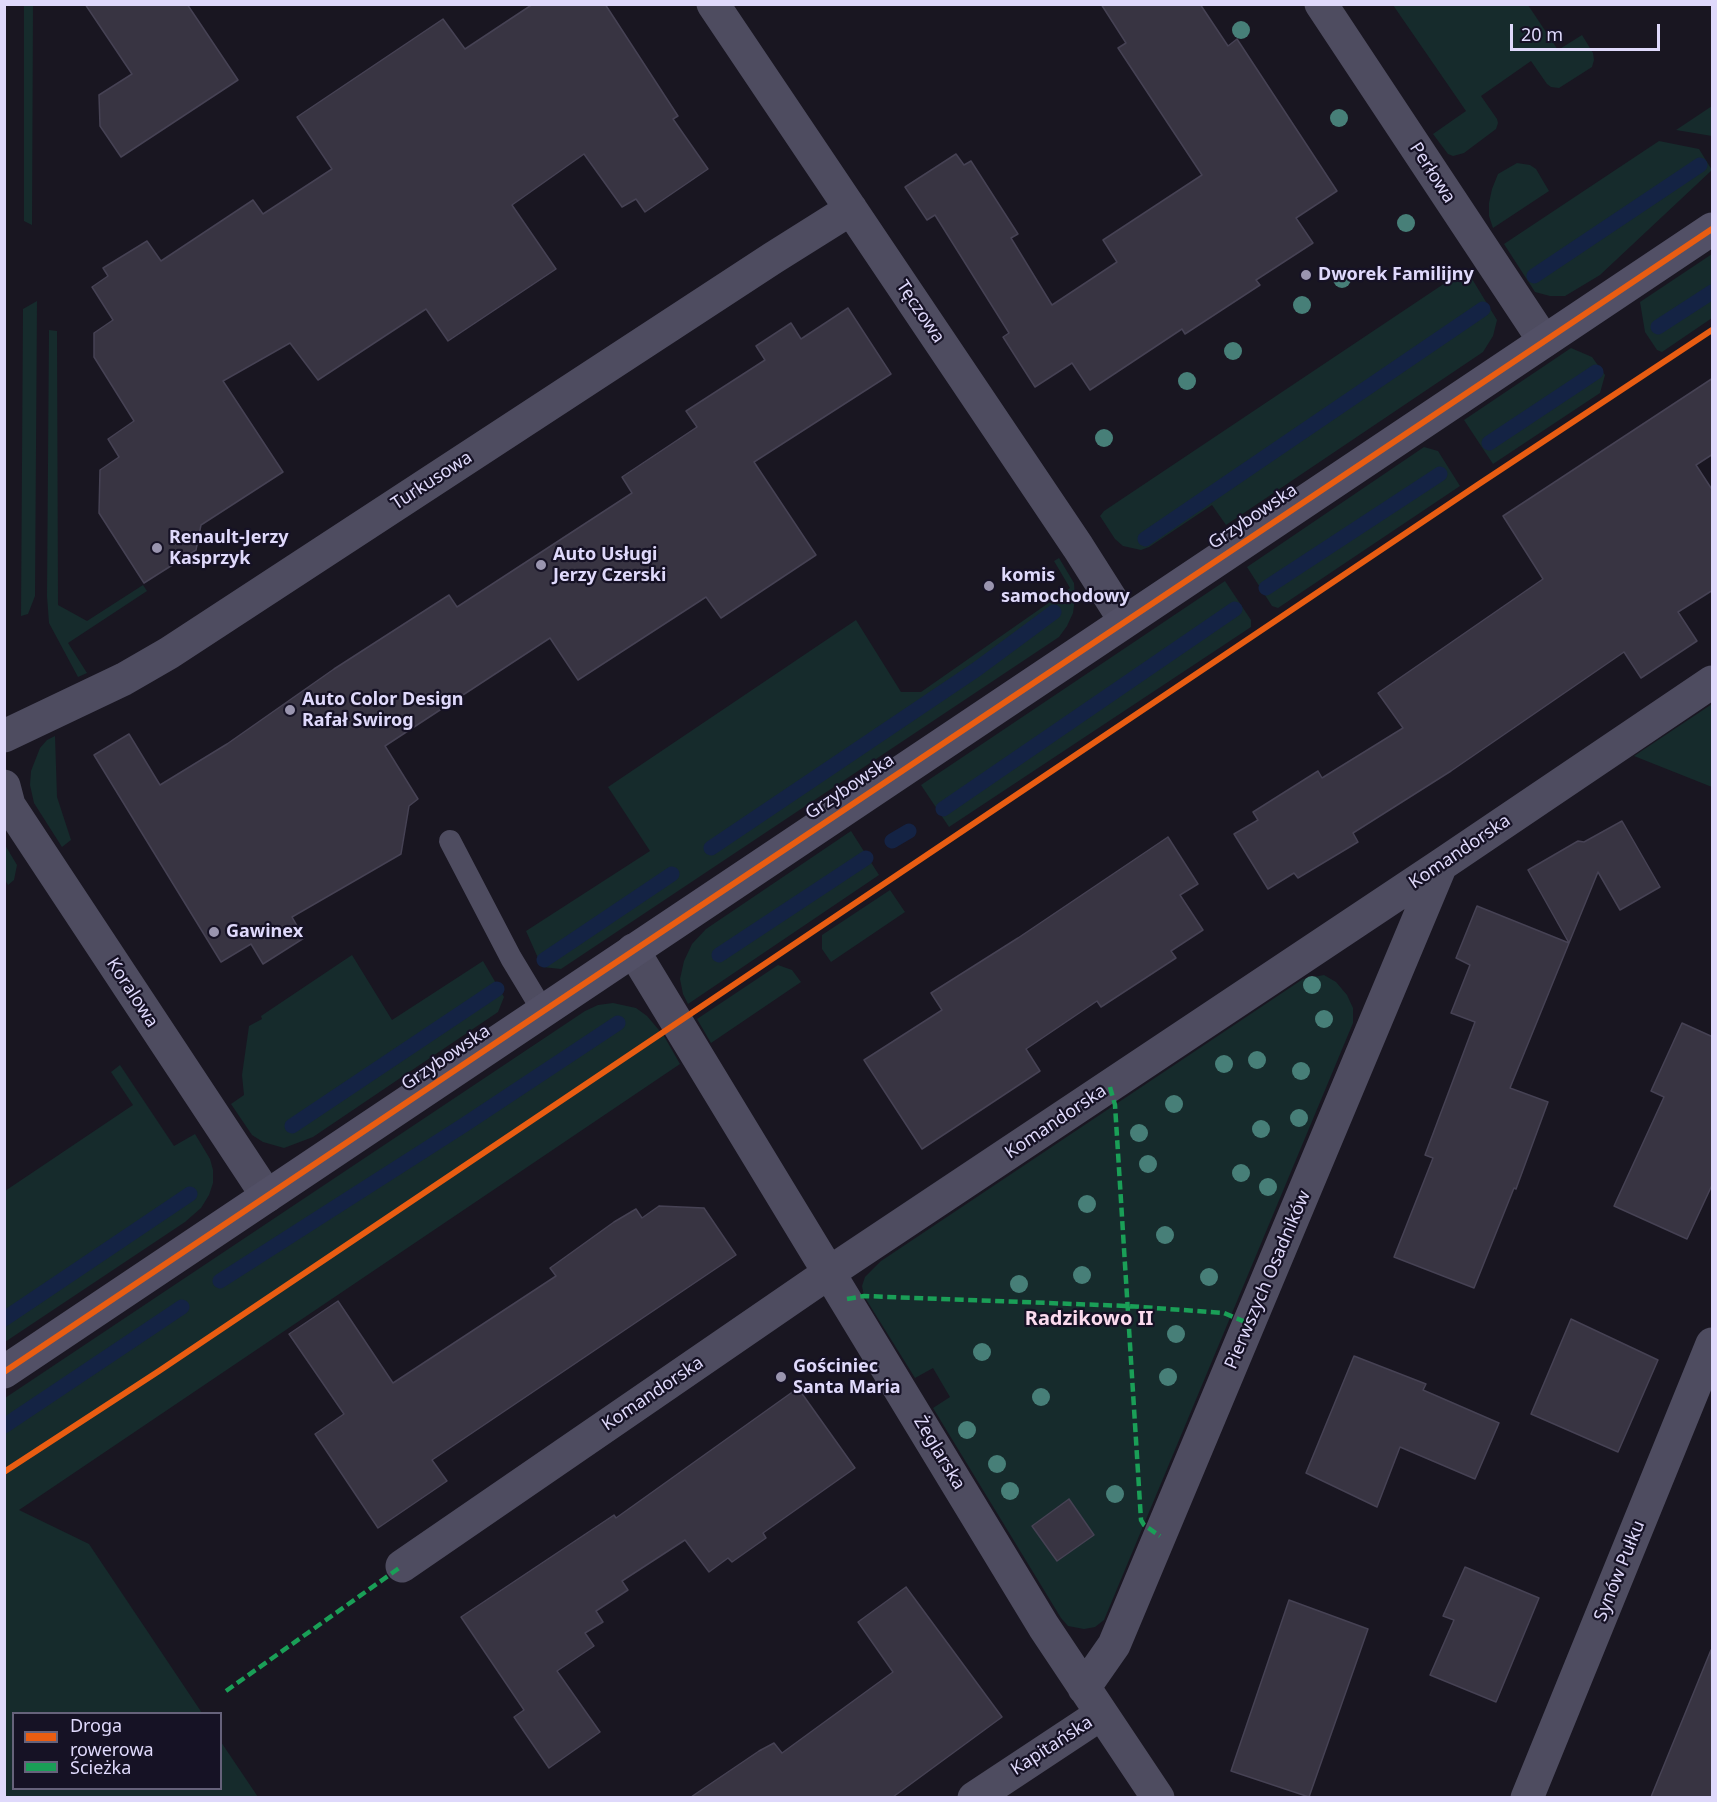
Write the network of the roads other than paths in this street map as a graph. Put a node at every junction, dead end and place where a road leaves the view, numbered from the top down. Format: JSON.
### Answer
{"nodes":[{"id":1,"x":713,"y":4,"type":"edge"},
{"id":2,"x":1321,"y":4,"type":"edge"},
{"id":3,"x":851,"y":209,"type":"junction"},
{"id":4,"x":1713,"y":229,"type":"edge"},
{"id":5,"x":1544,"y":341,"type":"junction"},
{"id":6,"x":1125,"y":621,"type":"junction"},
{"id":7,"x":1713,"y":682,"type":"edge"},
{"id":8,"x":4,"y":736,"type":"edge"},
{"id":9,"x":4,"y":786,"type":"edge"},
{"id":10,"x":450,"y":841,"type":"dead end"},
{"id":11,"x":1441,"y":865,"type":"junction"},
{"id":12,"x":633,"y":950,"type":"junction"},
{"id":13,"x":543,"y":1011,"type":"junction"},
{"id":14,"x":267,"y":1196,"type":"junction"},
{"id":15,"x":830,"y":1272,"type":"junction"},
{"id":16,"x":1713,"y":1344,"type":"edge"},
{"id":17,"x":4,"y":1372,"type":"edge"},
{"id":18,"x":402,"y":1566,"type":"dead end"},
{"id":19,"x":1092,"y":1701,"type":"junction"},
{"id":20,"x":974,"y":1797,"type":"edge"},
{"id":21,"x":1158,"y":1797,"type":"edge"},
{"id":22,"x":1527,"y":1797,"type":"edge"}],
"edges":[{"from":1,"to":3,"type":"street","name":"Tęczowa"},
{"from":2,"to":5,"type":"street","name":"Perłowa"},
{"from":3,"to":6,"type":"street","name":"Tęczowa"},
{"from":3,"to":8,"type":"street","name":"Turkusowa"},
{"from":4,"to":5,"type":"street","name":"Grzybowska"},
{"from":5,"to":6,"type":"street","name":"Grzybowska"},
{"from":6,"to":12,"type":"street","name":"Grzybowska"},
{"from":7,"to":11,"type":"street","name":"Komandorska"},
{"from":9,"to":14,"type":"street","name":"Koralowa"},
{"from":10,"to":13,"type":"lane"},
{"from":11,"to":15,"type":"street","name":"Komandorska"},
{"from":11,"to":19,"type":"street","name":"Pierwszych Osadników"},
{"from":12,"to":13,"type":"street","name":"Grzybowska"},
{"from":12,"to":15,"type":"street","name":"Żeglarska"},
{"from":13,"to":14,"type":"street","name":"Grzybowska"},
{"from":14,"to":17,"type":"street","name":"Grzybowska"},
{"from":15,"to":18,"type":"street","name":"Komandorska"},
{"from":15,"to":19,"type":"street","name":"Żeglarska"},
{"from":16,"to":22,"type":"street","name":"Synów Pułku"},
{"from":19,"to":20,"type":"street","name":"Kapitańska"},
{"from":19,"to":21,"type":"street","name":"Żeglarska"}]}
